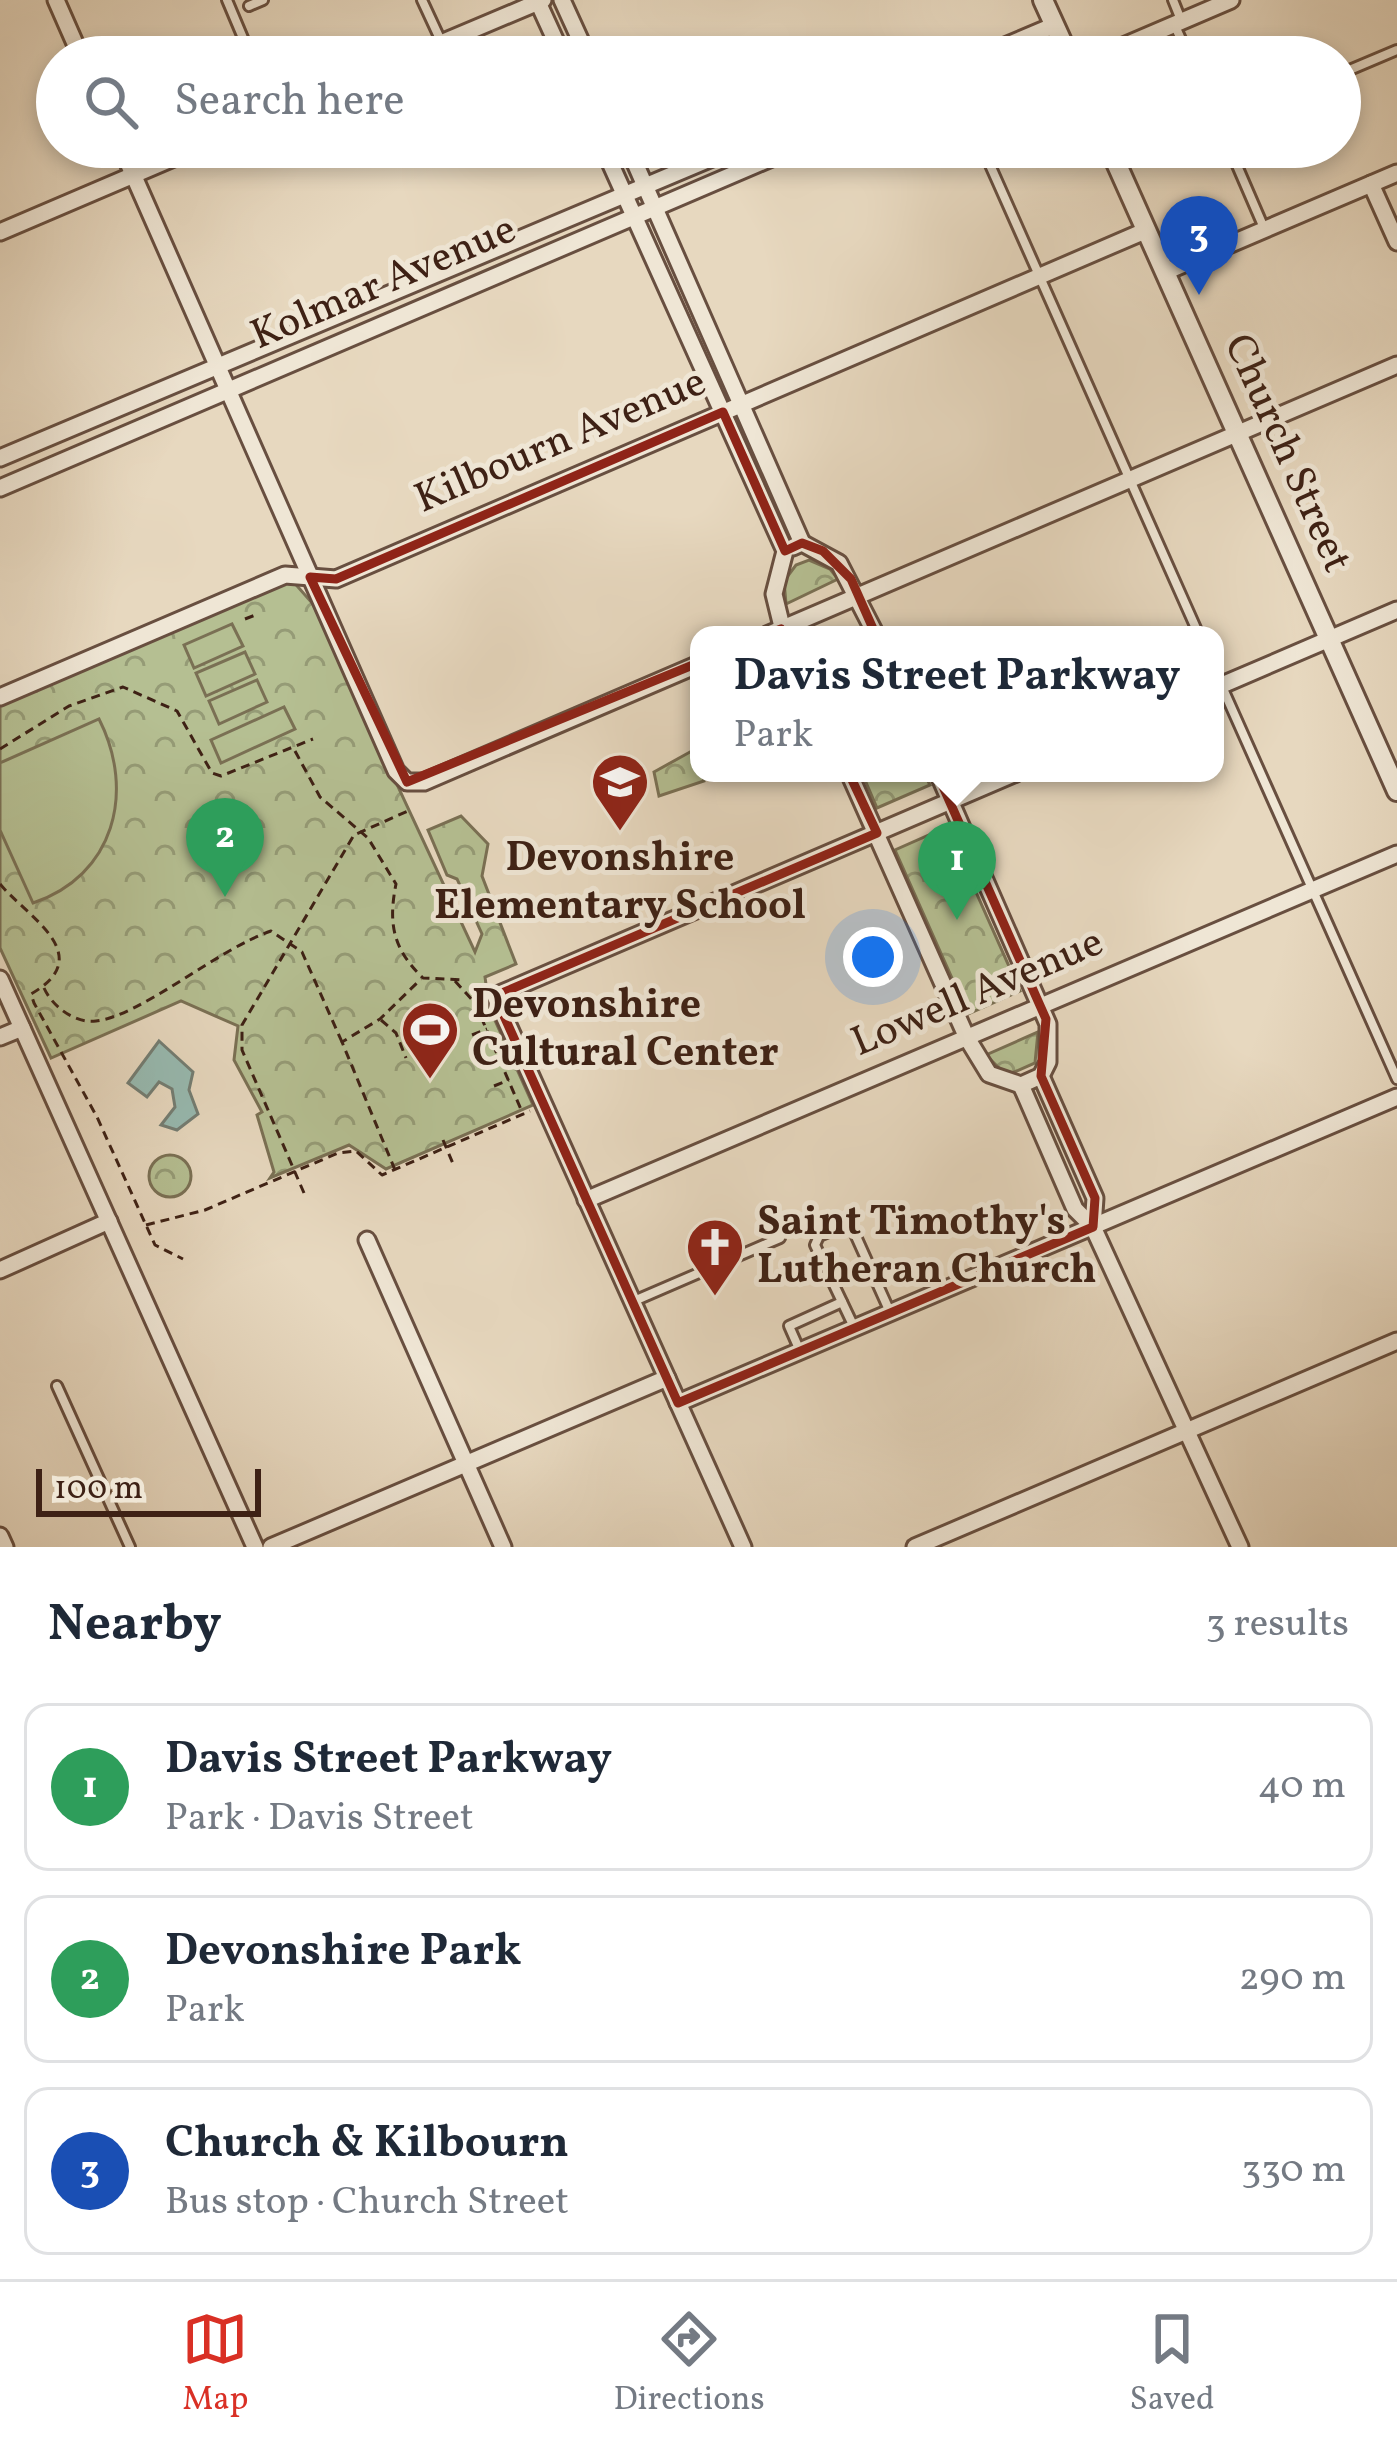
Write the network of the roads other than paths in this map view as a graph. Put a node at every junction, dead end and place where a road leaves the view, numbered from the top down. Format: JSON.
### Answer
{"nodes":[{"id":1,"x":56,"y":0,"type":"edge"},
{"id":2,"x":227,"y":0,"type":"edge"},
{"id":3,"x":262,"y":0,"type":"edge"},
{"id":4,"x":422,"y":0,"type":"edge"},
{"id":5,"x":562,"y":0,"type":"edge"},
{"id":6,"x":1043,"y":0,"type":"edge"},
{"id":7,"x":1173,"y":0,"type":"edge"},
{"id":8,"x":1231,"y":0,"type":"edge"},
{"id":9,"x":539,"y":1,"type":"edge"},
{"id":10,"x":250,"y":6,"type":"dead end"},
{"id":11,"x":1178,"y":23,"type":"junction"},
{"id":12,"x":1054,"y":25,"type":"junction"},
{"id":13,"x":72,"y":36,"type":"edge"},
{"id":14,"x":242,"y":36,"type":"edge"},
{"id":15,"x":439,"y":36,"type":"edge"},
{"id":16,"x":456,"y":36,"type":"edge"},
{"id":17,"x":553,"y":36,"type":"edge"},
{"id":18,"x":578,"y":36,"type":"edge"},
{"id":19,"x":1028,"y":36,"type":"edge"},
{"id":20,"x":1059,"y":36,"type":"edge"},
{"id":21,"x":1147,"y":36,"type":"edge"},
{"id":22,"x":1182,"y":36,"type":"edge"},
{"id":23,"x":1397,"y":50,"type":"edge"},
{"id":24,"x":1361,"y":65,"type":"edge"},
{"id":25,"x":130,"y":168,"type":"edge"},
{"id":26,"x":152,"y":168,"type":"edge"},
{"id":27,"x":613,"y":168,"type":"edge"},
{"id":28,"x":638,"y":168,"type":"edge"},
{"id":29,"x":688,"y":168,"type":"edge"},
{"id":30,"x":748,"y":168,"type":"edge"},
{"id":31,"x":991,"y":168,"type":"edge"},
{"id":32,"x":1119,"y":168,"type":"edge"},
{"id":33,"x":1238,"y":168,"type":"edge"},
{"id":34,"x":1397,"y":173,"type":"edge"},
{"id":35,"x":134,"y":176,"type":"junction"},
{"id":36,"x":1371,"y":184,"type":"junction"},
{"id":37,"x":646,"y":186,"type":"junction"},
{"id":38,"x":625,"y":195,"type":"junction"},
{"id":39,"x":656,"y":208,"type":"junction"},
{"id":40,"x":634,"y":217,"type":"junction"},
{"id":41,"x":1265,"y":229,"type":"junction"},
{"id":42,"x":1147,"y":230,"type":"junction"},
{"id":43,"x":0,"y":232,"type":"edge"},
{"id":44,"x":1397,"y":242,"type":"edge"},
{"id":45,"x":1165,"y":272,"type":"junction"},
{"id":46,"x":1039,"y":278,"type":"junction"},
{"id":47,"x":1397,"y":365,"type":"edge"},
{"id":48,"x":217,"y":366,"type":"junction"},
{"id":49,"x":227,"y":390,"type":"junction"},
{"id":50,"x":742,"y":404,"type":"junction"},
{"id":51,"x":723,"y":412,"type":"junction"},
{"id":52,"x":1238,"y":434,"type":"junction"},
{"id":53,"x":0,"y":458,"type":"edge"},
{"id":54,"x":1129,"y":480,"type":"junction"},
{"id":55,"x":0,"y":488,"type":"edge"},
{"id":56,"x":802,"y":543,"type":"junction"},
{"id":57,"x":784,"y":551,"type":"junction"},
{"id":58,"x":310,"y":577,"type":"junction"},
{"id":59,"x":859,"y":596,"type":"junction"},
{"id":60,"x":1397,"y":610,"type":"edge"},
{"id":61,"x":777,"y":626,"type":"edge"},
{"id":62,"x":793,"y":626,"type":"edge"},
{"id":63,"x":872,"y":626,"type":"edge"},
{"id":64,"x":1195,"y":626,"type":"edge"},
{"id":65,"x":1329,"y":639,"type":"junction"},
{"id":66,"x":690,"y":668,"type":"edge"},
{"id":67,"x":1224,"y":678,"type":"edge"},
{"id":68,"x":1224,"y":696,"type":"edge"},
{"id":69,"x":0,"y":697,"type":"edge"},
{"id":70,"x":853,"y":782,"type":"edge"},
{"id":71,"x":942,"y":782,"type":"edge"},
{"id":72,"x":995,"y":782,"type":"edge"},
{"id":73,"x":1397,"y":791,"type":"edge"},
{"id":74,"x":950,"y":801,"type":"junction"},
{"id":75,"x":877,"y":833,"type":"junction"},
{"id":76,"x":1397,"y":854,"type":"edge"},
{"id":77,"x":1313,"y":890,"type":"junction"},
{"id":78,"x":0,"y":979,"type":"edge"},
{"id":79,"x":1041,"y":1006,"type":"junction"},
{"id":80,"x":22,"y":1028,"type":"junction"},
{"id":81,"x":0,"y":1037,"type":"edge"},
{"id":82,"x":967,"y":1038,"type":"junction"},
{"id":83,"x":1041,"y":1076,"type":"junction"},
{"id":84,"x":1397,"y":1079,"type":"edge"},
{"id":85,"x":1021,"y":1085,"type":"junction"},
{"id":86,"x":1397,"y":1097,"type":"edge"},
{"id":87,"x":586,"y":1200,"type":"junction"},
{"id":88,"x":109,"y":1221,"type":"junction"},
{"id":89,"x":1093,"y":1227,"type":"junction"},
{"id":90,"x":780,"y":1238,"type":"dead end"},
{"id":91,"x":367,"y":1240,"type":"dead end"},
{"id":92,"x":0,"y":1270,"type":"edge"},
{"id":93,"x":632,"y":1302,"type":"junction"},
{"id":94,"x":842,"y":1302,"type":"junction"},
{"id":95,"x":890,"y":1313,"type":"junction"},
{"id":96,"x":855,"y":1328,"type":"junction"},
{"id":97,"x":1397,"y":1341,"type":"edge"},
{"id":98,"x":800,"y":1351,"type":"junction"},
{"id":99,"x":667,"y":1378,"type":"junction"},
{"id":100,"x":57,"y":1386,"type":"dead end"},
{"id":101,"x":678,"y":1403,"type":"junction"},
{"id":102,"x":1186,"y":1430,"type":"junction"},
{"id":103,"x":466,"y":1465,"type":"junction"},
{"id":104,"x":0,"y":1536,"type":"edge"},
{"id":105,"x":5,"y":1547,"type":"edge"},
{"id":106,"x":130,"y":1547,"type":"edge"},
{"id":107,"x":254,"y":1547,"type":"edge"},
{"id":108,"x":271,"y":1547,"type":"edge"},
{"id":109,"x":503,"y":1547,"type":"edge"},
{"id":110,"x":743,"y":1547,"type":"edge"},
{"id":111,"x":915,"y":1547,"type":"edge"},
{"id":112,"x":1240,"y":1547,"type":"edge"}],
"edges":[{"from":1,"to":13,"type":"street"},
{"from":2,"to":14,"type":"lane"},
{"from":3,"to":10,"type":"lane"},
{"from":4,"to":15,"type":"lane"},
{"from":5,"to":18,"type":"street"},
{"from":6,"to":12,"type":"street"},
{"from":7,"to":11,"type":"lane"},
{"from":8,"to":11,"type":"street"},
{"from":9,"to":16,"type":"street"},
{"from":9,"to":17,"type":"street"},
{"from":11,"to":21,"type":"street"},
{"from":11,"to":22,"type":"lane"},
{"from":12,"to":19,"type":"street"},
{"from":12,"to":20,"type":"street"},
{"from":23,"to":24,"type":"lane"},
{"from":25,"to":35,"type":"street"},
{"from":26,"to":35,"type":"street"},
{"from":27,"to":38,"type":"street"},
{"from":28,"to":37,"type":"street"},
{"from":29,"to":37,"type":"street","name":"Kolmar Avenue"},
{"from":30,"to":39,"type":"street","name":"Kolmar Avenue"},
{"from":31,"to":46,"type":"lane"},
{"from":32,"to":42,"type":"street","name":"Church Street"},
{"from":33,"to":41,"type":"lane"},
{"from":34,"to":36,"type":"street"},
{"from":35,"to":43,"type":"street"},
{"from":35,"to":48,"type":"street"},
{"from":36,"to":41,"type":"street"},
{"from":36,"to":44,"type":"street"},
{"from":37,"to":38,"type":"street","name":"Kolmar Avenue"},
{"from":37,"to":39,"type":"street"},
{"from":38,"to":40,"type":"street"},
{"from":38,"to":48,"type":"street","name":"Kolmar Avenue"},
{"from":39,"to":40,"type":"street","name":"Kolmar Avenue"},
{"from":39,"to":50,"type":"street"},
{"from":40,"to":49,"type":"street","name":"Kolmar Avenue"},
{"from":40,"to":51,"type":"street"},
{"from":41,"to":45,"type":"street"},
{"from":42,"to":45,"type":"street","name":"Church Street"},
{"from":42,"to":46,"type":"street","name":"Kilbourn Avenue"},
{"from":45,"to":52,"type":"street","name":"Church Street"},
{"from":46,"to":50,"type":"street","name":"Kilbourn Avenue"},
{"from":46,"to":54,"type":"lane"},
{"from":47,"to":52,"type":"street"},
{"from":48,"to":49,"type":"street"},
{"from":48,"to":53,"type":"street","name":"Kolmar Avenue"},
{"from":49,"to":55,"type":"street","name":"Kolmar Avenue"},
{"from":49,"to":58,"type":"street"},
{"from":50,"to":51,"type":"street","name":"Kilbourn Avenue"},
{"from":50,"to":56,"type":"street"},
{"from":51,"to":57,"type":"street"},
{"from":51,"to":58,"type":"street","name":"Kilbourn Avenue"},
{"from":52,"to":54,"type":"street"},
{"from":52,"to":65,"type":"street","name":"Church Street"},
{"from":54,"to":59,"type":"street"},
{"from":54,"to":64,"type":"lane"},
{"from":56,"to":57,"type":"street"},
{"from":56,"to":59,"type":"street"},
{"from":57,"to":61,"type":"street"},
{"from":58,"to":66,"type":"street"},
{"from":58,"to":69,"type":"street","name":"Kilbourn Avenue"},
{"from":59,"to":62,"type":"street"},
{"from":59,"to":63,"type":"street"},
{"from":60,"to":65,"type":"street"},
{"from":65,"to":67,"type":"street"},
{"from":65,"to":73,"type":"street","name":"Church Street"},
{"from":68,"to":77,"type":"lane"},
{"from":70,"to":75,"type":"street"},
{"from":71,"to":74,"type":"street"},
{"from":72,"to":74,"type":"street"},
{"from":74,"to":75,"type":"street"},
{"from":74,"to":79,"type":"street"},
{"from":75,"to":82,"type":"street"},
{"from":75,"to":87,"type":"street"},
{"from":76,"to":77,"type":"street","name":"Lowell Avenue"},
{"from":77,"to":79,"type":"street","name":"Lowell Avenue"},
{"from":77,"to":84,"type":"lane"},
{"from":78,"to":80,"type":"street"},
{"from":79,"to":82,"type":"street","name":"Lowell Avenue"},
{"from":79,"to":83,"type":"street"},
{"from":80,"to":81,"type":"street"},
{"from":80,"to":88,"type":"street"},
{"from":82,"to":85,"type":"street"},
{"from":82,"to":87,"type":"street","name":"Lowell Avenue"},
{"from":83,"to":85,"type":"street"},
{"from":83,"to":89,"type":"street"},
{"from":85,"to":89,"type":"street"},
{"from":86,"to":89,"type":"street"},
{"from":87,"to":93,"type":"street"},
{"from":88,"to":92,"type":"street"},
{"from":88,"to":107,"type":"street"},
{"from":89,"to":95,"type":"street"},
{"from":89,"to":102,"type":"street"},
{"from":90,"to":93,"type":"lane"},
{"from":91,"to":103,"type":"street"},
{"from":93,"to":99,"type":"street"},
{"from":94,"to":95,"type":"lane"},
{"from":94,"to":96,"type":"lane"},
{"from":94,"to":98,"type":"lane"},
{"from":95,"to":96,"type":"street"},
{"from":96,"to":98,"type":"street"},
{"from":97,"to":102,"type":"street"},
{"from":98,"to":101,"type":"street"},
{"from":99,"to":101,"type":"street"},
{"from":99,"to":103,"type":"street"},
{"from":100,"to":106,"type":"lane"},
{"from":101,"to":110,"type":"street"},
{"from":102,"to":111,"type":"street"},
{"from":102,"to":112,"type":"street"},
{"from":103,"to":108,"type":"street"},
{"from":103,"to":109,"type":"street"},
{"from":104,"to":105,"type":"street"}]}
